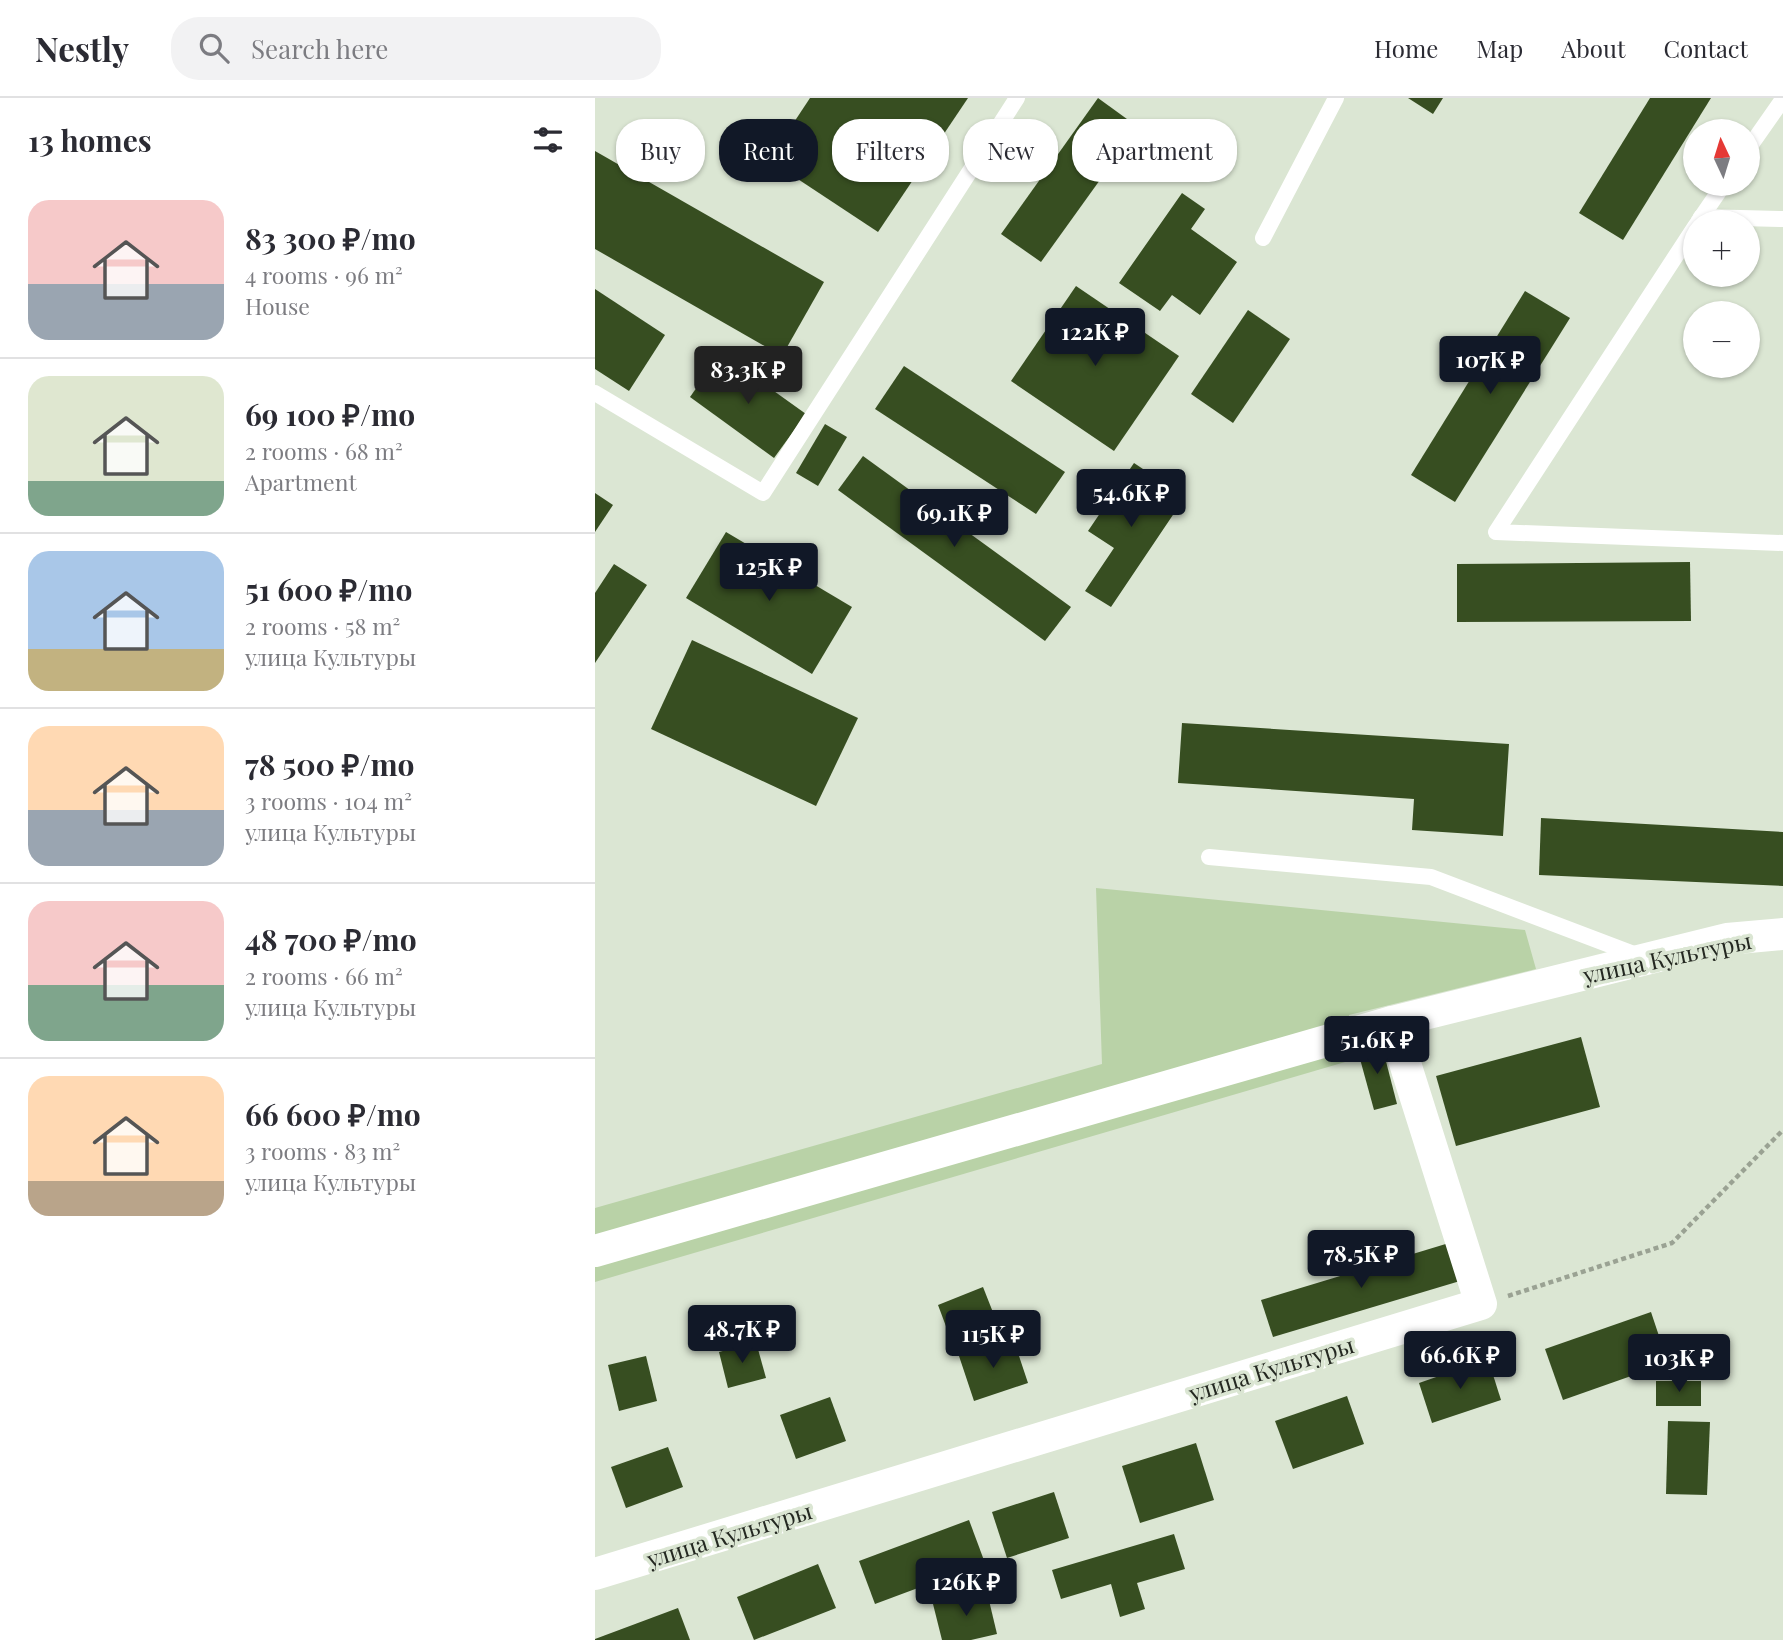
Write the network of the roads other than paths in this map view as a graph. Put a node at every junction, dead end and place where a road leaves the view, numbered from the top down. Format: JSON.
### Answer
{"nodes":[{"id":1,"x":1017,"y":98,"type":"edge"},
{"id":2,"x":1336,"y":98,"type":"edge"},
{"id":3,"x":1783,"y":99,"type":"edge"},
{"id":4,"x":1761,"y":130,"type":"edge"},
{"id":5,"x":1783,"y":219,"type":"edge"},
{"id":6,"x":1760,"y":220,"type":"edge"},
{"id":7,"x":1263,"y":238,"type":"dead end"},
{"id":8,"x":1683,"y":244,"type":"edge"},
{"id":9,"x":595,"y":393,"type":"edge"},
{"id":10,"x":1783,"y":543,"type":"edge"},
{"id":11,"x":1209,"y":857,"type":"dead end"},
{"id":12,"x":1783,"y":934,"type":"edge"},
{"id":13,"x":1647,"y":959,"type":"junction"},
{"id":14,"x":1392,"y":1022,"type":"junction"},
{"id":15,"x":595,"y":1251,"type":"edge"},
{"id":16,"x":595,"y":1574,"type":"edge"}],
"edges":[{"from":1,"to":9,"type":"lane"},
{"from":2,"to":7,"type":"lane"},
{"from":3,"to":4,"type":"lane"},
{"from":5,"to":6,"type":"lane"},
{"from":8,"to":10,"type":"lane"},
{"from":11,"to":13,"type":"lane"},
{"from":12,"to":13,"type":"street","name":"улица Культуры"},
{"from":13,"to":14,"type":"street","name":"улица Культуры"},
{"from":14,"to":15,"type":"street","name":"улица Культуры"},
{"from":14,"to":16,"type":"street","name":"улица Культуры"}]}
